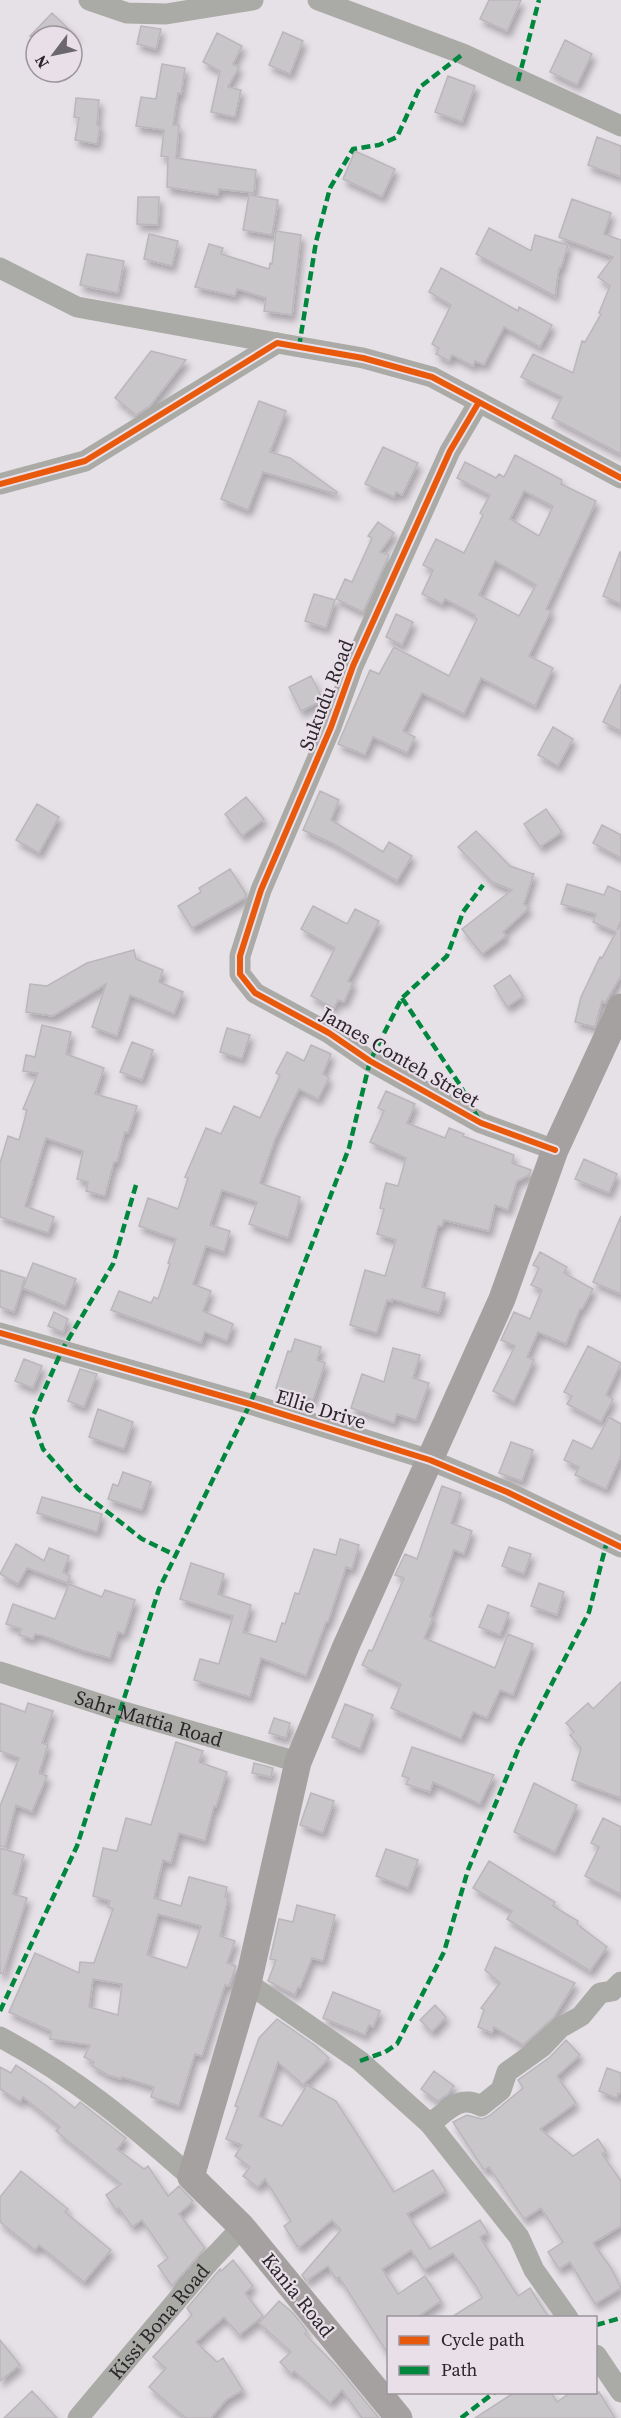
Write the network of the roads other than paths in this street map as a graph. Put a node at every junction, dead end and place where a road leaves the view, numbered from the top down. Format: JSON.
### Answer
{"nodes":[{"id":1,"x":89,"y":0,"type":"edge"},
{"id":2,"x":253,"y":0,"type":"edge"},
{"id":3,"x":318,"y":0,"type":"edge"},
{"id":4,"x":363,"y":8,"type":"edge"},
{"id":5,"x":621,"y":126,"type":"edge"},
{"id":6,"x":0,"y":268,"type":"edge"},
{"id":7,"x":277,"y":343,"type":"junction"},
{"id":8,"x":479,"y":402,"type":"junction"},
{"id":9,"x":621,"y":478,"type":"edge"},
{"id":10,"x":0,"y":484,"type":"edge"},
{"id":11,"x":240,"y":974,"type":"joint"},
{"id":12,"x":621,"y":1007,"type":"edge"},
{"id":13,"x":555,"y":1150,"type":"junction"},
{"id":14,"x":0,"y":1333,"type":"edge"},
{"id":15,"x":430,"y":1460,"type":"junction"},
{"id":16,"x":621,"y":1547,"type":"edge"},
{"id":17,"x":0,"y":1672,"type":"edge"},
{"id":18,"x":298,"y":1762,"type":"junction"},
{"id":19,"x":621,"y":1982,"type":"edge"},
{"id":20,"x":248,"y":1983,"type":"junction"},
{"id":21,"x":0,"y":2037,"type":"edge"},
{"id":22,"x":430,"y":2124,"type":"junction"},
{"id":23,"x":191,"y":2177,"type":"junction"},
{"id":24,"x":242,"y":2227,"type":"junction"},
{"id":25,"x":567,"y":2316,"type":"edge"},
{"id":26,"x":597,"y":2356,"type":"edge"},
{"id":27,"x":621,"y":2392,"type":"edge"},
{"id":28,"x":78,"y":2418,"type":"edge"},
{"id":29,"x":399,"y":2418,"type":"edge"}],
"edges":[{"from":1,"to":2,"type":"street"},
{"from":3,"to":4,"type":"street"},
{"from":4,"to":5,"type":"street"},
{"from":6,"to":7,"type":"street"},
{"from":7,"to":8,"type":"street"},
{"from":7,"to":10,"type":"street"},
{"from":8,"to":9,"type":"street"},
{"from":8,"to":11,"type":"street","name":"Sukudu Road"},
{"from":11,"to":13,"type":"street","name":"James Conteh Street"},
{"from":12,"to":13,"type":"main road"},
{"from":13,"to":15,"type":"main road"},
{"from":14,"to":15,"type":"street","name":"Ellie Drive"},
{"from":15,"to":16,"type":"street","name":"Ellie Drive"},
{"from":15,"to":18,"type":"main road"},
{"from":17,"to":18,"type":"street","name":"Sahr Mattia Road"},
{"from":18,"to":20,"type":"main road"},
{"from":19,"to":22,"type":"street"},
{"from":20,"to":22,"type":"street"},
{"from":20,"to":23,"type":"main road"},
{"from":21,"to":23,"type":"street"},
{"from":22,"to":25,"type":"street"},
{"from":23,"to":24,"type":"main road","name":"Kania Road"},
{"from":24,"to":28,"type":"street","name":"Kissi Bona Road"},
{"from":24,"to":29,"type":"main road","name":"Kania Road"},
{"from":26,"to":27,"type":"street"}]}
